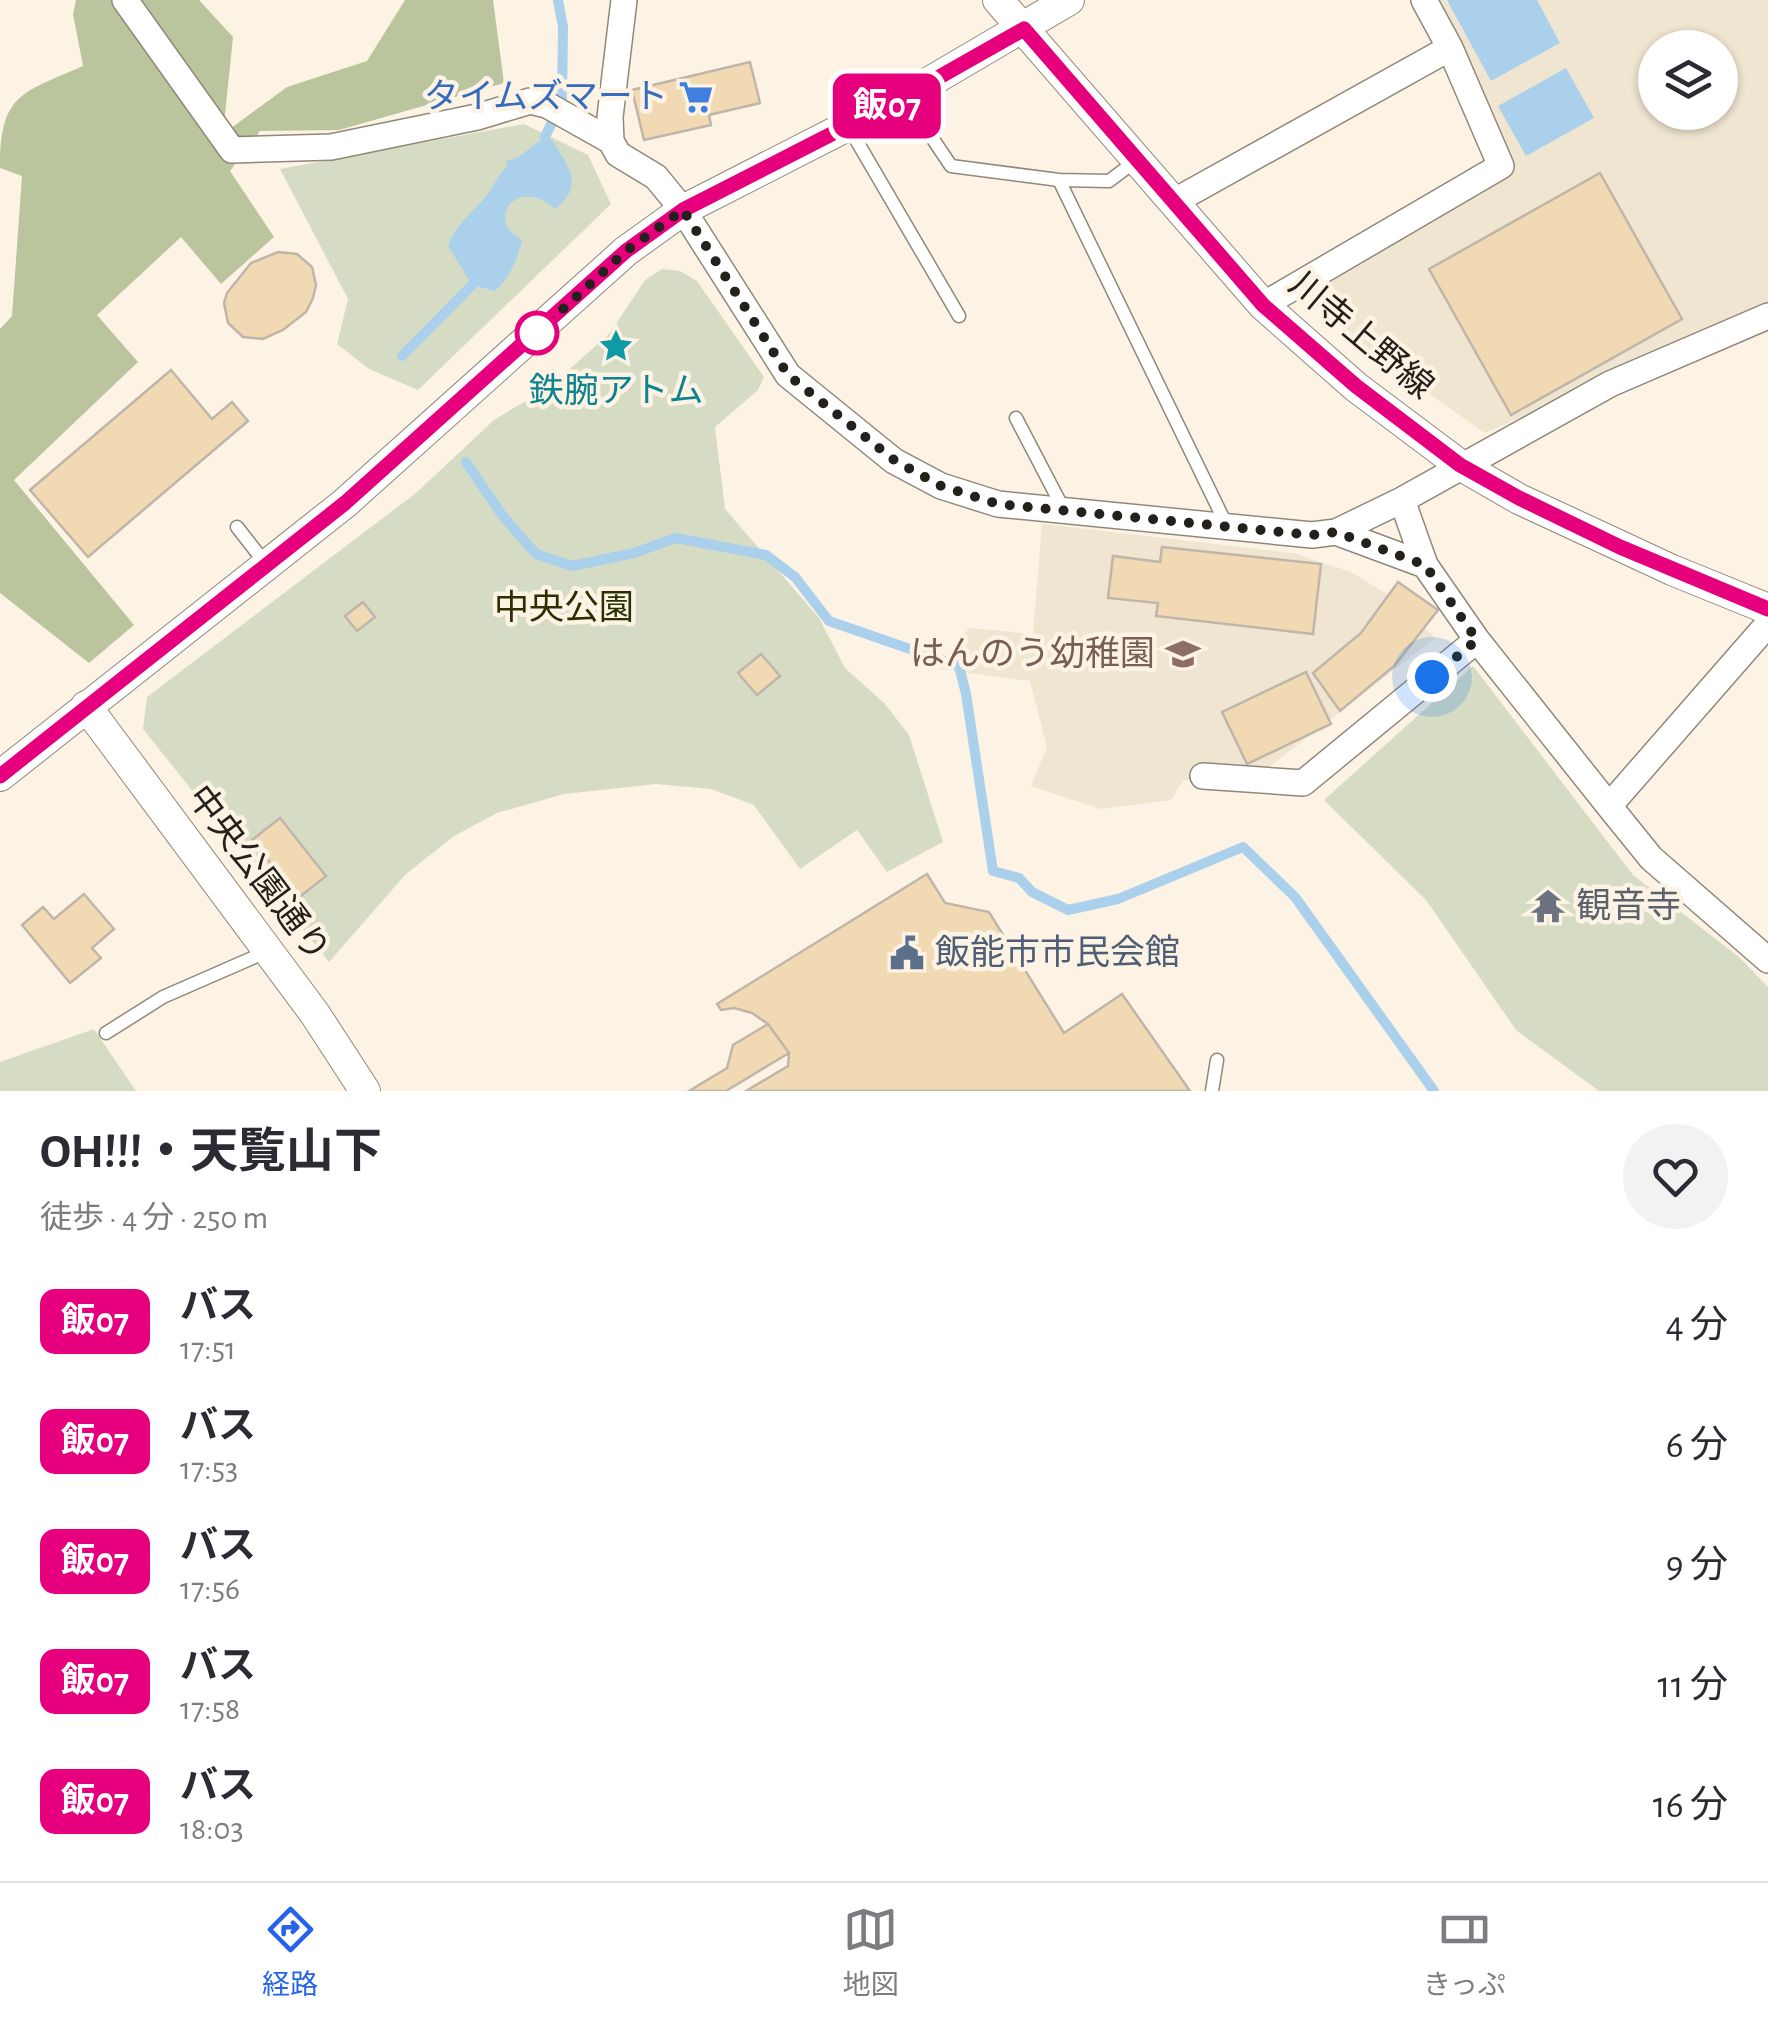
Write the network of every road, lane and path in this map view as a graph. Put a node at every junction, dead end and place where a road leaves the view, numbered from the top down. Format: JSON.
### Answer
{"nodes":[{"id":1,"x":124,"y":0,"type":"edge"},
{"id":2,"x":624,"y":0,"type":"edge"},
{"id":3,"x":998,"y":0,"type":"edge"},
{"id":4,"x":1069,"y":0,"type":"edge"},
{"id":5,"x":1424,"y":0,"type":"edge"},
{"id":6,"x":1024,"y":29,"type":"junction"},
{"id":7,"x":1450,"y":48,"type":"junction"},
{"id":8,"x":904,"y":97,"type":"junction"},
{"id":9,"x":848,"y":126,"type":"junction"},
{"id":10,"x":611,"y":140,"type":"junction"},
{"id":11,"x":1138,"y":158,"type":"junction"},
{"id":12,"x":1059,"y":180,"type":"junction"},
{"id":13,"x":1175,"y":201,"type":"junction"},
{"id":14,"x":683,"y":210,"type":"junction"},
{"id":15,"x":1263,"y":305,"type":"junction"},
{"id":16,"x":959,"y":316,"type":"dead end"},
{"id":17,"x":1768,"y":316,"type":"edge"},
{"id":18,"x":1016,"y":418,"type":"dead end"},
{"id":19,"x":1460,"y":465,"type":"junction"},
{"id":20,"x":1402,"y":500,"type":"junction"},
{"id":21,"x":1064,"y":510,"type":"junction"},
{"id":22,"x":1226,"y":524,"type":"junction"},
{"id":23,"x":237,"y":527,"type":"dead end"},
{"id":24,"x":1336,"y":532,"type":"junction"},
{"id":25,"x":266,"y":564,"type":"junction"},
{"id":26,"x":1425,"y":565,"type":"junction"},
{"id":27,"x":1768,"y":609,"type":"edge"},
{"id":28,"x":1768,"y":624,"type":"edge"},
{"id":29,"x":1477,"y":640,"type":"junction"},
{"id":30,"x":86,"y":706,"type":"junction"},
{"id":31,"x":0,"y":776,"type":"edge"},
{"id":32,"x":1202,"y":776,"type":"dead end"},
{"id":33,"x":1609,"y":806,"type":"junction"},
{"id":34,"x":268,"y":950,"type":"junction"},
{"id":35,"x":1768,"y":960,"type":"edge"},
{"id":36,"x":106,"y":1034,"type":"dead end"},
{"id":37,"x":1217,"y":1060,"type":"dead end"},
{"id":38,"x":365,"y":1091,"type":"edge"},
{"id":39,"x":1212,"y":1091,"type":"edge"}],
"edges":[{"from":1,"to":10,"type":"street"},
{"from":2,"to":10,"type":"street"},
{"from":3,"to":6,"type":"street","name":"川寺上野線"},
{"from":4,"to":6,"type":"street"},
{"from":5,"to":7,"type":"street"},
{"from":6,"to":8,"type":"street"},
{"from":6,"to":11,"type":"street","name":"川寺上野線"},
{"from":7,"to":13,"type":"street"},
{"from":7,"to":15,"type":"street"},
{"from":8,"to":9,"type":"street"},
{"from":8,"to":12,"type":"lane"},
{"from":9,"to":14,"type":"street"},
{"from":9,"to":16,"type":"lane"},
{"from":10,"to":14,"type":"street"},
{"from":11,"to":12,"type":"lane"},
{"from":11,"to":13,"type":"street","name":"川寺上野線"},
{"from":12,"to":22,"type":"lane"},
{"from":13,"to":15,"type":"street","name":"川寺上野線"},
{"from":14,"to":21,"type":"street"},
{"from":14,"to":25,"type":"street"},
{"from":15,"to":19,"type":"street","name":"川寺上野線"},
{"from":17,"to":19,"type":"street"},
{"from":18,"to":21,"type":"lane"},
{"from":19,"to":20,"type":"street"},
{"from":19,"to":27,"type":"street","name":"川寺上野線"},
{"from":20,"to":24,"type":"street"},
{"from":20,"to":26,"type":"street"},
{"from":21,"to":22,"type":"street"},
{"from":22,"to":24,"type":"street"},
{"from":23,"to":25,"type":"lane"},
{"from":24,"to":26,"type":"street"},
{"from":25,"to":30,"type":"street"},
{"from":26,"to":29,"type":"street"},
{"from":28,"to":33,"type":"street"},
{"from":29,"to":32,"type":"street"},
{"from":29,"to":33,"type":"street"},
{"from":30,"to":31,"type":"street"},
{"from":30,"to":34,"type":"street","name":"中央公園通り"},
{"from":33,"to":35,"type":"street"},
{"from":34,"to":36,"type":"lane"},
{"from":34,"to":38,"type":"street","name":"中央公園通り"},
{"from":37,"to":39,"type":"lane"}]}
